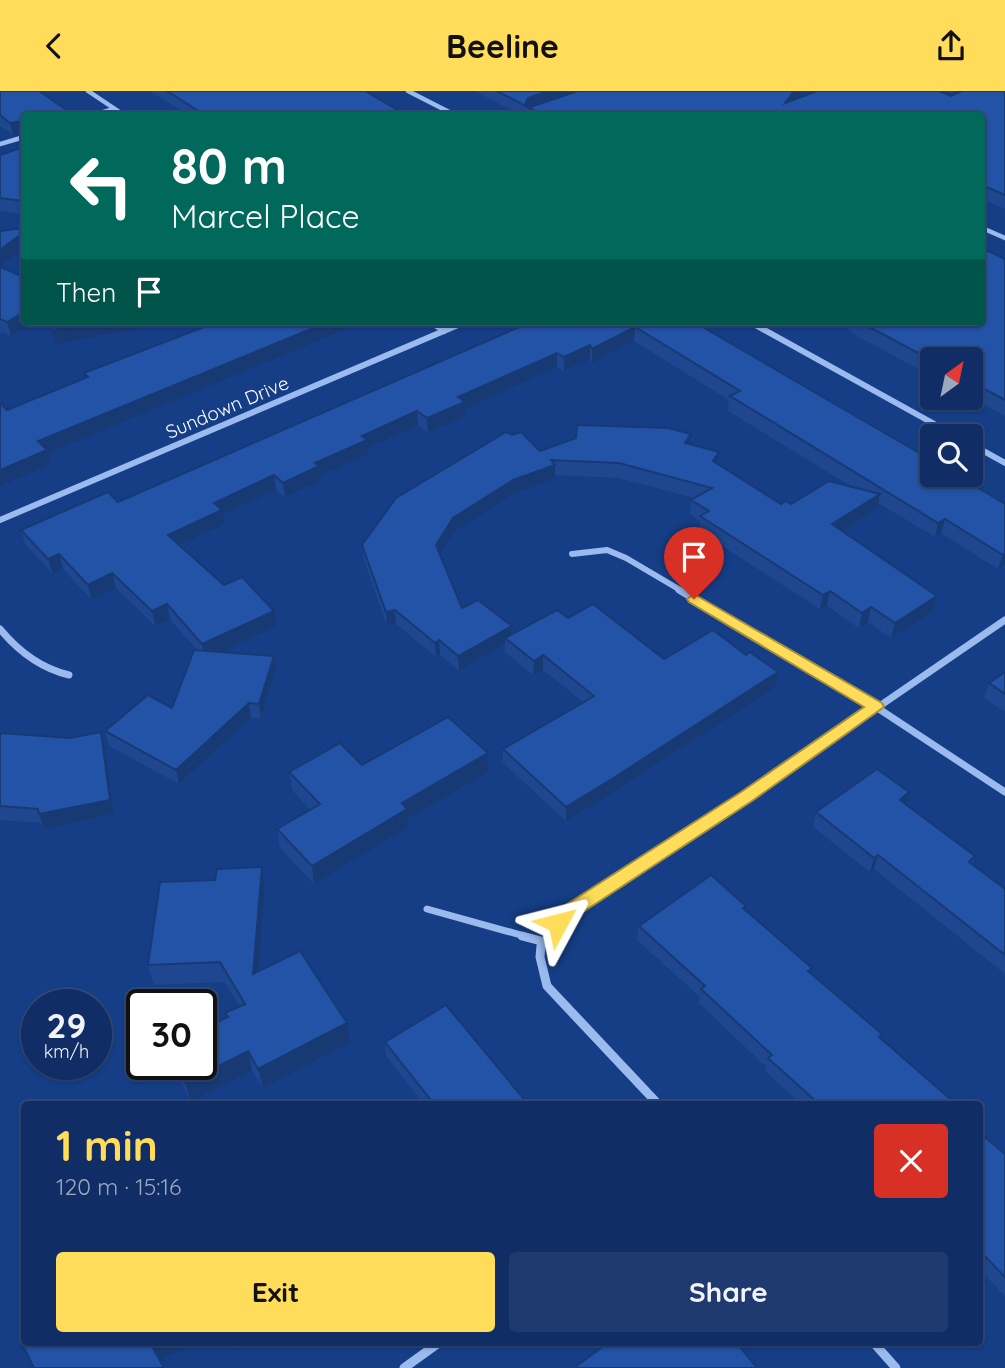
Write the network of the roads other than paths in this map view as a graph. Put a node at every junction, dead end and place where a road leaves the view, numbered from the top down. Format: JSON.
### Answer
{"nodes":[{"id":1,"x":88,"y":91,"type":"edge"},
{"id":2,"x":408,"y":91,"type":"edge"},
{"id":3,"x":114,"y":109,"type":"junction"},
{"id":4,"x":104,"y":112,"type":"edge"},
{"id":5,"x":119,"y":112,"type":"edge"},
{"id":6,"x":449,"y":112,"type":"edge"},
{"id":7,"x":21,"y":138,"type":"edge"},
{"id":8,"x":0,"y":144,"type":"edge"},
{"id":9,"x":985,"y":229,"type":"edge"},
{"id":10,"x":1005,"y":238,"type":"edge"},
{"id":11,"x":437,"y":326,"type":"edge"},
{"id":12,"x":456,"y":326,"type":"edge"},
{"id":13,"x":757,"y":326,"type":"edge"},
{"id":14,"x":444,"y":331,"type":"junction"},
{"id":15,"x":934,"y":424,"type":"edge"},
{"id":16,"x":983,"y":451,"type":"edge"},
{"id":17,"x":1005,"y":463,"type":"edge"},
{"id":18,"x":0,"y":520,"type":"edge"},
{"id":19,"x":572,"y":554,"type":"dead end"},
{"id":20,"x":1005,"y":619,"type":"edge"},
{"id":21,"x":0,"y":629,"type":"edge"},
{"id":22,"x":69,"y":675,"type":"dead end"},
{"id":23,"x":876,"y":707,"type":"junction"},
{"id":24,"x":1005,"y":792,"type":"edge"},
{"id":25,"x":427,"y":909,"type":"dead end"},
{"id":26,"x":545,"y":942,"type":"junction"},
{"id":27,"x":655,"y":1101,"type":"edge"},
{"id":28,"x":434,"y":1346,"type":"edge"},
{"id":29,"x":877,"y":1346,"type":"edge"},
{"id":30,"x":404,"y":1368,"type":"edge"},
{"id":31,"x":896,"y":1368,"type":"edge"}],
"edges":[{"from":1,"to":3,"type":"street"},
{"from":2,"to":6,"type":"street"},
{"from":3,"to":4,"type":"street"},
{"from":3,"to":5,"type":"street"},
{"from":7,"to":8,"type":"street"},
{"from":9,"to":10,"type":"street"},
{"from":11,"to":14,"type":"street"},
{"from":12,"to":14,"type":"street","name":"Sundown Drive"},
{"from":13,"to":15,"type":"street"},
{"from":14,"to":18,"type":"street","name":"Sundown Drive"},
{"from":16,"to":17,"type":"street"},
{"from":19,"to":23,"type":"street"},
{"from":20,"to":23,"type":"street"},
{"from":21,"to":22,"type":"street"},
{"from":23,"to":24,"type":"street"},
{"from":23,"to":26,"type":"street"},
{"from":25,"to":26,"type":"street"},
{"from":26,"to":27,"type":"street"},
{"from":28,"to":30,"type":"street"},
{"from":29,"to":31,"type":"street"}]}
